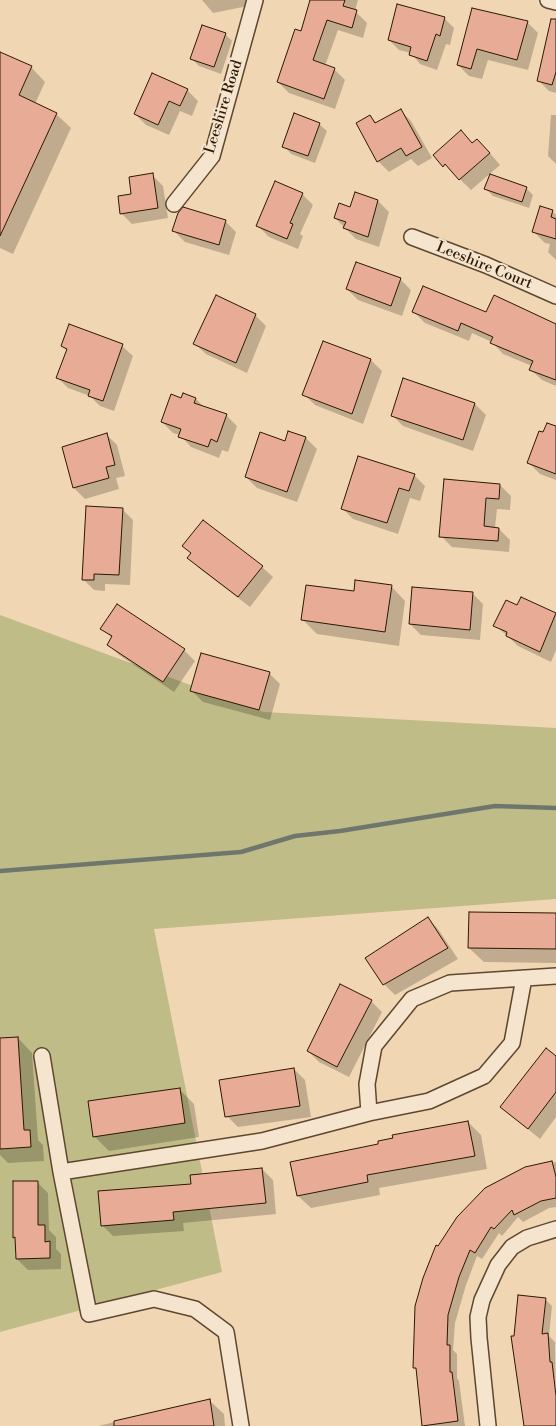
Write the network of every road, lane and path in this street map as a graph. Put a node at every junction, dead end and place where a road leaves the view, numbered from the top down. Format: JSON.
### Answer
{"nodes":[{"id":1,"x":255,"y":0,"type":"edge"},
{"id":2,"x":548,"y":0,"type":"edge"},
{"id":3,"x":556,"y":2,"type":"edge"},
{"id":4,"x":174,"y":204,"type":"dead end"},
{"id":5,"x":412,"y":237,"type":"dead end"},
{"id":6,"x":556,"y":296,"type":"edge"},
{"id":7,"x":556,"y":976,"type":"edge"},
{"id":8,"x":524,"y":978,"type":"junction"},
{"id":9,"x":42,"y":1056,"type":"dead end"},
{"id":10,"x":369,"y":1113,"type":"junction"},
{"id":11,"x":61,"y":1172,"type":"junction"},
{"id":12,"x":556,"y":1229,"type":"edge"},
{"id":13,"x":241,"y":1426,"type":"edge"},
{"id":14,"x":488,"y":1426,"type":"edge"}],
"edges":[{"from":1,"to":4,"type":"street","name":"Leeshire Road"},
{"from":2,"to":3,"type":"street"},
{"from":5,"to":6,"type":"street","name":"Leeshire Court"},
{"from":7,"to":8,"type":"street"},
{"from":8,"to":10,"type":"street"},
{"from":8,"to":10,"type":"street"},
{"from":9,"to":11,"type":"street"},
{"from":10,"to":11,"type":"street"},
{"from":11,"to":13,"type":"street"},
{"from":12,"to":14,"type":"street"}]}
